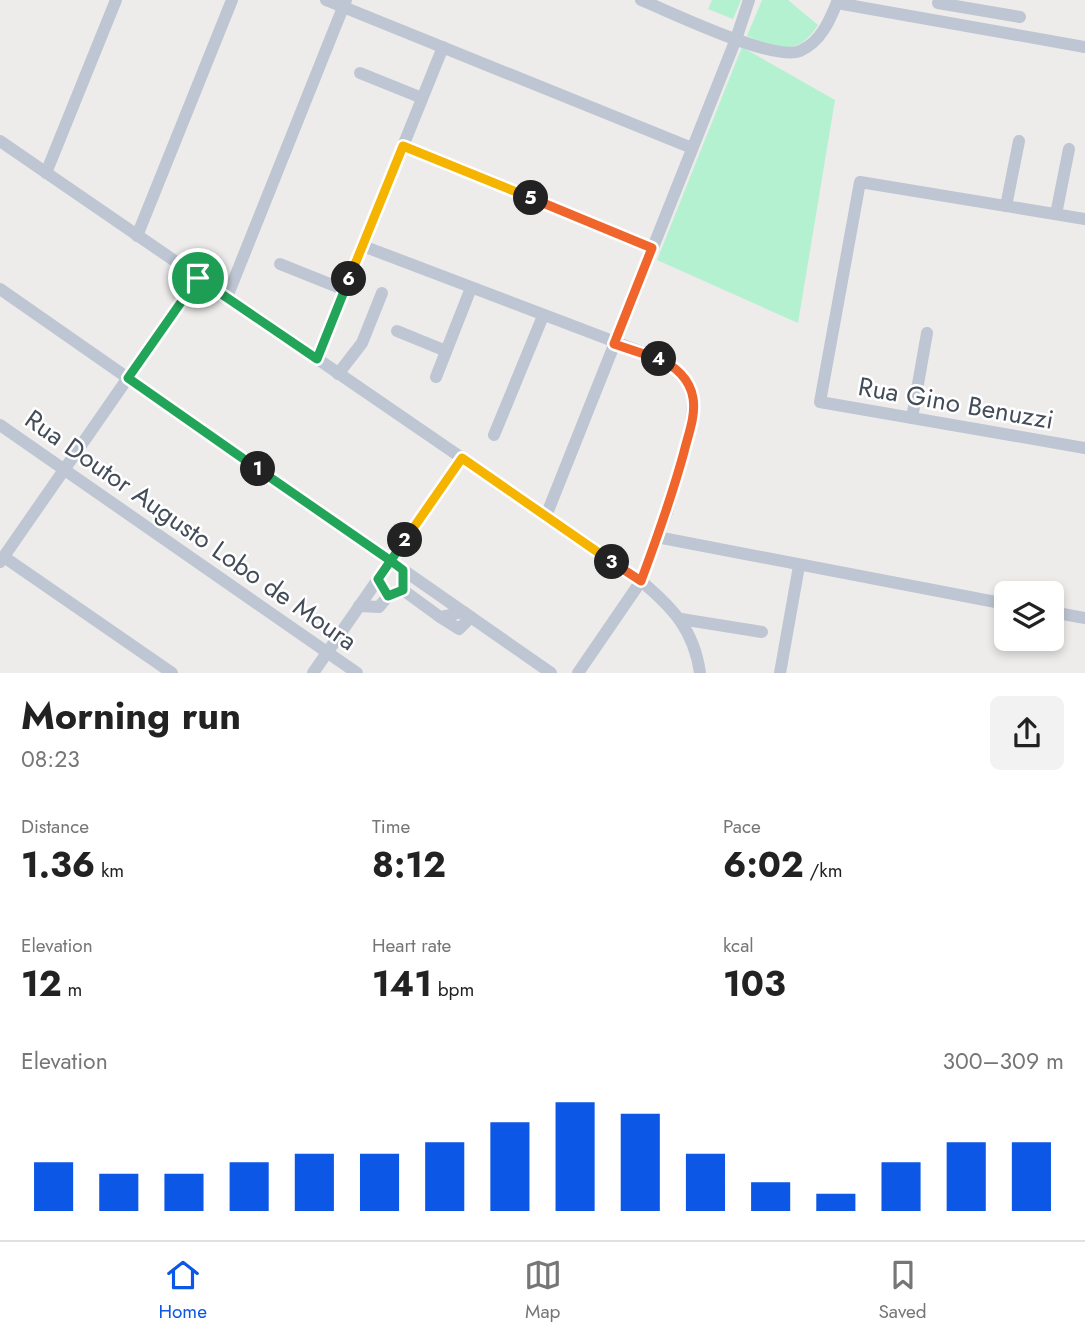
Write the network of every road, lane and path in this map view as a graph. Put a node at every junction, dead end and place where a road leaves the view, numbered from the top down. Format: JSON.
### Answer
{"nodes":[{"id":1,"x":116,"y":0,"type":"edge"},
{"id":2,"x":232,"y":0,"type":"edge"},
{"id":3,"x":326,"y":0,"type":"edge"},
{"id":4,"x":641,"y":0,"type":"edge"},
{"id":5,"x":749,"y":0,"type":"edge"},
{"id":6,"x":837,"y":2,"type":"edge"},
{"id":7,"x":938,"y":2,"type":"edge"},
{"id":8,"x":345,"y":4,"type":"edge"},
{"id":9,"x":876,"y":5,"type":"edge"},
{"id":10,"x":1020,"y":17,"type":"dead end"},
{"id":11,"x":935,"y":21,"type":"junction"},
{"id":12,"x":736,"y":38,"type":"junction"},
{"id":13,"x":443,"y":47,"type":"junction"},
{"id":14,"x":1085,"y":47,"type":"edge"},
{"id":15,"x":360,"y":72,"type":"dead end"},
{"id":16,"x":422,"y":98,"type":"junction"},
{"id":17,"x":0,"y":141,"type":"edge"},
{"id":18,"x":1019,"y":141,"type":"dead end"},
{"id":19,"x":403,"y":146,"type":"junction"},
{"id":20,"x":692,"y":148,"type":"junction"},
{"id":21,"x":1069,"y":149,"type":"dead end"},
{"id":22,"x":46,"y":173,"type":"junction"},
{"id":23,"x":1006,"y":206,"type":"junction"},
{"id":24,"x":1056,"y":214,"type":"junction"},
{"id":25,"x":1085,"y":219,"type":"edge"},
{"id":26,"x":137,"y":236,"type":"junction"},
{"id":27,"x":363,"y":246,"type":"junction"},
{"id":28,"x":652,"y":248,"type":"junction"},
{"id":29,"x":280,"y":264,"type":"dead end"},
{"id":30,"x":198,"y":278,"type":"junction"},
{"id":31,"x":471,"y":288,"type":"junction"},
{"id":32,"x":0,"y":289,"type":"edge"},
{"id":33,"x":345,"y":290,"type":"junction"},
{"id":34,"x":382,"y":293,"type":"dead end"},
{"id":35,"x":227,"y":297,"type":"junction"},
{"id":36,"x":543,"y":316,"type":"junction"},
{"id":37,"x":397,"y":331,"type":"dead end"},
{"id":38,"x":927,"y":332,"type":"dead end"},
{"id":39,"x":614,"y":344,"type":"junction"},
{"id":40,"x":446,"y":351,"type":"junction"},
{"id":41,"x":317,"y":359,"type":"junction"},
{"id":42,"x":338,"y":374,"type":"junction"},
{"id":43,"x":436,"y":377,"type":"dead end"},
{"id":44,"x":128,"y":378,"type":"junction"},
{"id":45,"x":912,"y":418,"type":"junction"},
{"id":46,"x":0,"y":425,"type":"edge"},
{"id":47,"x":494,"y":435,"type":"dead end"},
{"id":48,"x":1085,"y":448,"type":"edge"},
{"id":49,"x":462,"y":458,"type":"junction"},
{"id":50,"x":64,"y":470,"type":"junction"},
{"id":51,"x":546,"y":516,"type":"junction"},
{"id":52,"x":657,"y":537,"type":"junction"},
{"id":53,"x":2,"y":559,"type":"edge"},
{"id":54,"x":391,"y":561,"type":"junction"},
{"id":55,"x":799,"y":566,"type":"junction"},
{"id":56,"x":403,"y":570,"type":"junction"},
{"id":57,"x":378,"y":579,"type":"junction"},
{"id":58,"x":641,"y":581,"type":"junction"},
{"id":59,"x":403,"y":590,"type":"junction"},
{"id":60,"x":388,"y":596,"type":"junction"},
{"id":61,"x":994,"y":602,"type":"edge"},
{"id":62,"x":359,"y":606,"type":"junction"},
{"id":63,"x":467,"y":614,"type":"junction"},
{"id":64,"x":1064,"y":614,"type":"edge"},
{"id":65,"x":1085,"y":618,"type":"edge"},
{"id":66,"x":681,"y":619,"type":"junction"},
{"id":67,"x":762,"y":632,"type":"dead end"},
{"id":68,"x":327,"y":652,"type":"junction"},
{"id":69,"x":172,"y":673,"type":"edge"},
{"id":70,"x":313,"y":673,"type":"edge"},
{"id":71,"x":357,"y":673,"type":"edge"},
{"id":72,"x":551,"y":673,"type":"edge"},
{"id":73,"x":578,"y":673,"type":"edge"},
{"id":74,"x":700,"y":673,"type":"edge"},
{"id":75,"x":780,"y":673,"type":"edge"}],
"edges":[{"from":1,"to":22,"type":"street"},
{"from":2,"to":26,"type":"street"},
{"from":3,"to":8,"type":"street"},
{"from":4,"to":12,"type":"street"},
{"from":5,"to":12,"type":"street"},
{"from":6,"to":9,"type":"street"},
{"from":6,"to":12,"type":"street"},
{"from":7,"to":10,"type":"street"},
{"from":7,"to":11,"type":"street"},
{"from":8,"to":13,"type":"street"},
{"from":8,"to":35,"type":"street"},
{"from":9,"to":11,"type":"street"},
{"from":11,"to":14,"type":"street"},
{"from":12,"to":20,"type":"street"},
{"from":13,"to":16,"type":"street"},
{"from":13,"to":20,"type":"street"},
{"from":15,"to":16,"type":"street"},
{"from":16,"to":19,"type":"street"},
{"from":17,"to":22,"type":"street"},
{"from":18,"to":23,"type":"street"},
{"from":19,"to":27,"type":"street"},
{"from":19,"to":28,"type":"street"},
{"from":20,"to":28,"type":"street"},
{"from":21,"to":24,"type":"street"},
{"from":22,"to":26,"type":"street"},
{"from":23,"to":24,"type":"street"},
{"from":23,"to":45,"type":"street","name":"Rua Gino Benuzzi"},
{"from":24,"to":25,"type":"street"},
{"from":26,"to":30,"type":"street"},
{"from":27,"to":31,"type":"street"},
{"from":27,"to":33,"type":"street"},
{"from":28,"to":39,"type":"street"},
{"from":29,"to":33,"type":"street"},
{"from":30,"to":35,"type":"street"},
{"from":30,"to":44,"type":"street"},
{"from":31,"to":36,"type":"street"},
{"from":31,"to":40,"type":"street"},
{"from":32,"to":44,"type":"street"},
{"from":33,"to":41,"type":"street"},
{"from":34,"to":42,"type":"street"},
{"from":35,"to":41,"type":"street"},
{"from":36,"to":39,"type":"street"},
{"from":36,"to":47,"type":"street"},
{"from":37,"to":40,"type":"street"},
{"from":38,"to":45,"type":"street"},
{"from":39,"to":51,"type":"street"},
{"from":39,"to":52,"type":"street"},
{"from":40,"to":43,"type":"street"},
{"from":41,"to":42,"type":"street"},
{"from":42,"to":49,"type":"street"},
{"from":44,"to":50,"type":"street"},
{"from":44,"to":54,"type":"street"},
{"from":45,"to":48,"type":"street","name":"Rua Gino Benuzzi"},
{"from":46,"to":50,"type":"street","name":"Rua Doutor Augusto Lobo de Moura"},
{"from":49,"to":51,"type":"street"},
{"from":49,"to":54,"type":"street"},
{"from":50,"to":53,"type":"street"},
{"from":50,"to":68,"type":"street","name":"Rua Doutor Augusto Lobo de Moura"},
{"from":51,"to":58,"type":"street"},
{"from":52,"to":55,"type":"street"},
{"from":52,"to":58,"type":"street"},
{"from":53,"to":69,"type":"street"},
{"from":54,"to":56,"type":"street"},
{"from":54,"to":57,"type":"street"},
{"from":55,"to":61,"type":"street"},
{"from":55,"to":75,"type":"street"},
{"from":56,"to":59,"type":"street"},
{"from":56,"to":63,"type":"street"},
{"from":57,"to":60,"type":"street"},
{"from":57,"to":62,"type":"street"},
{"from":58,"to":66,"type":"street"},
{"from":58,"to":73,"type":"street"},
{"from":59,"to":60,"type":"street"},
{"from":59,"to":63,"type":"street"},
{"from":60,"to":62,"type":"street"},
{"from":62,"to":68,"type":"street"},
{"from":63,"to":72,"type":"street"},
{"from":64,"to":65,"type":"street"},
{"from":66,"to":67,"type":"street"},
{"from":66,"to":74,"type":"street"},
{"from":68,"to":70,"type":"street"},
{"from":68,"to":71,"type":"street","name":"Rua Doutor Augusto Lobo de Moura"}]}
